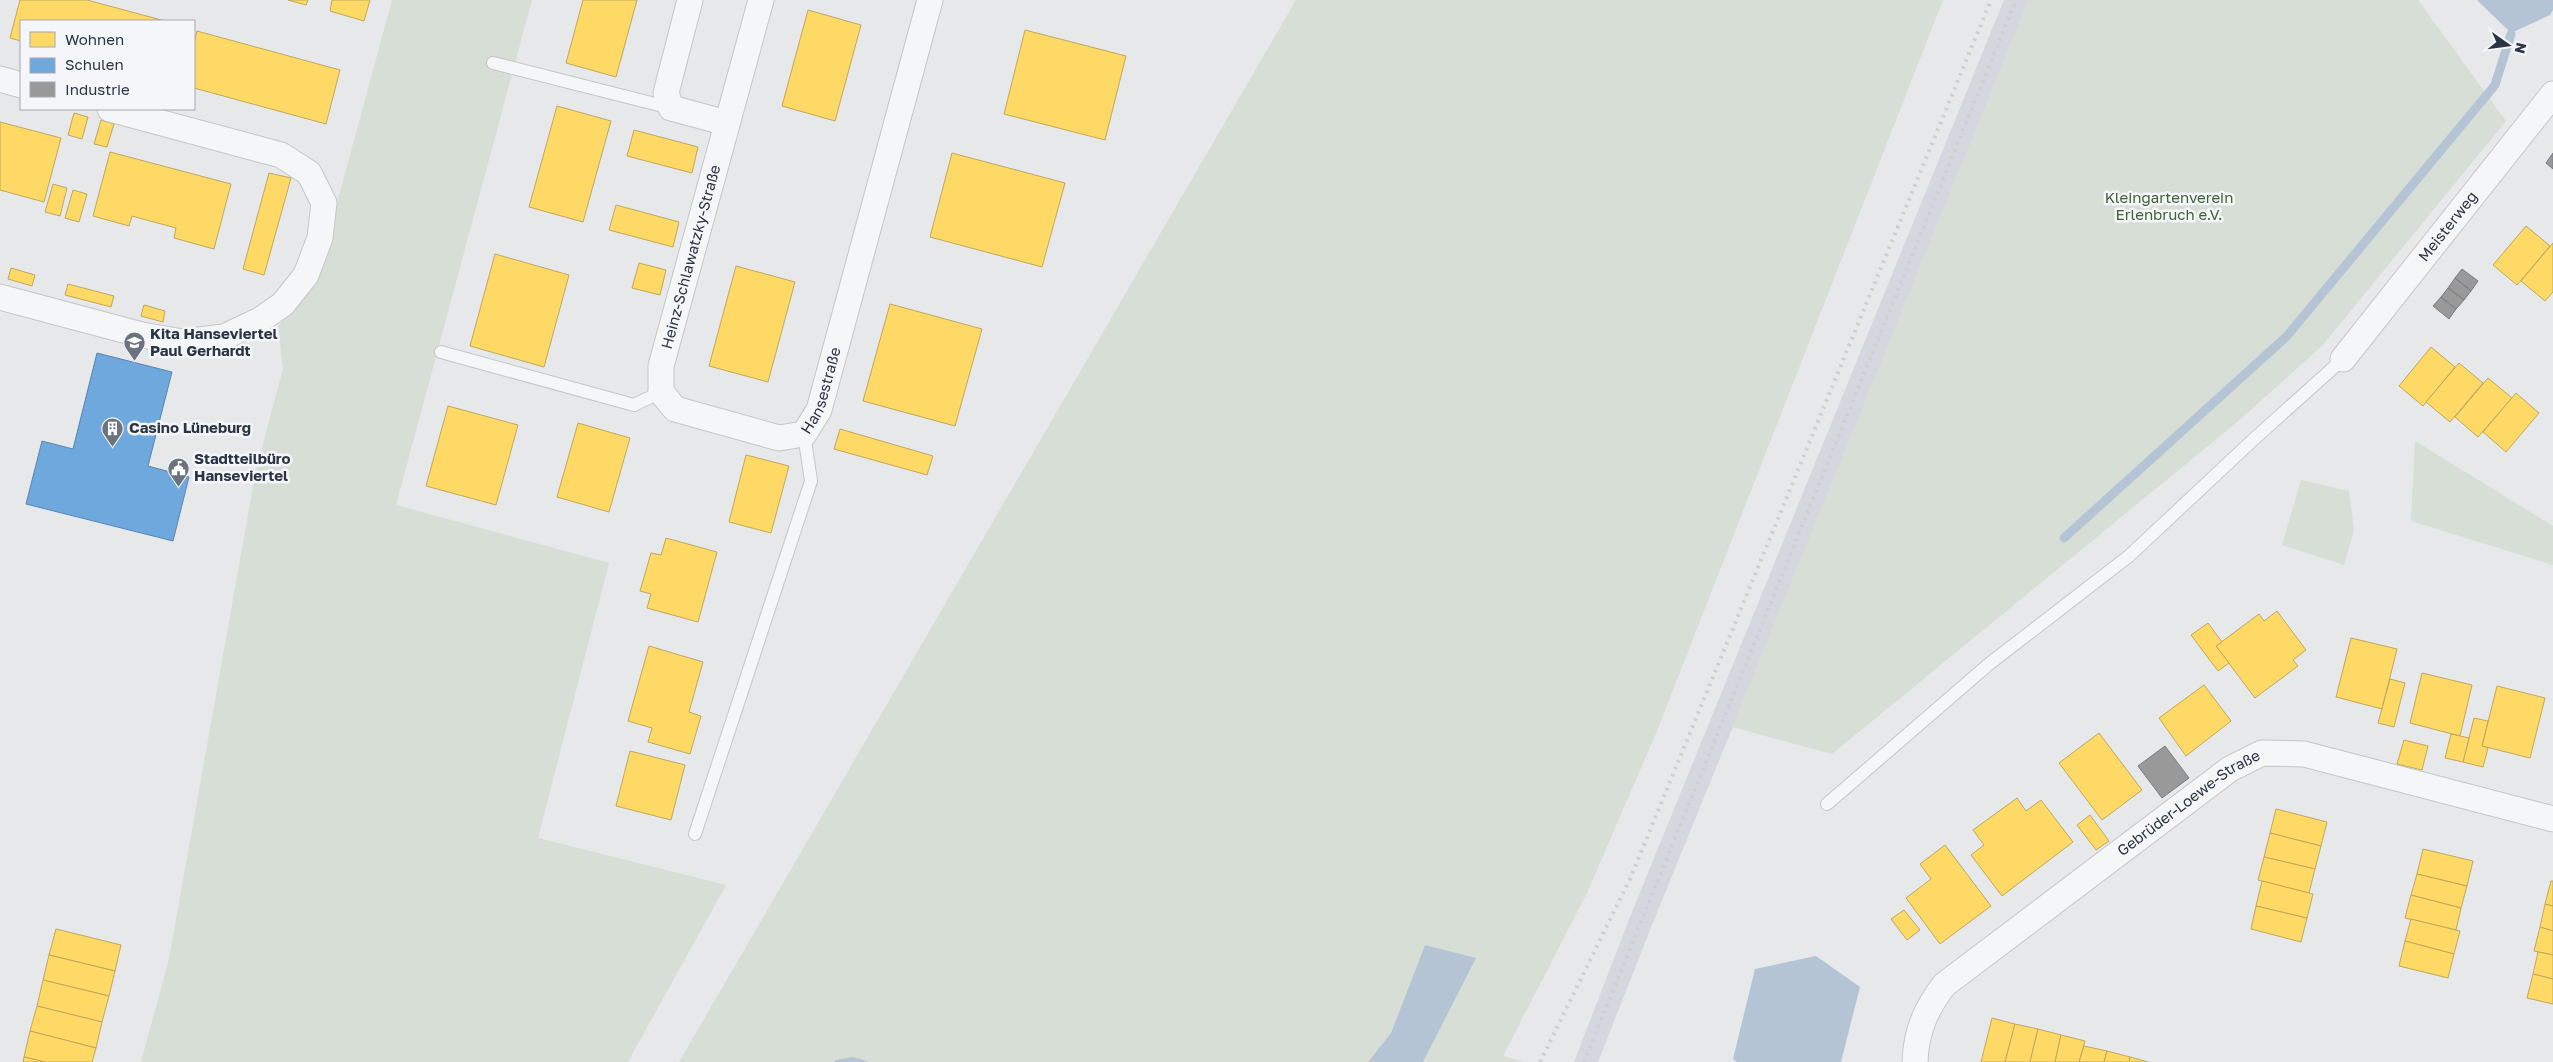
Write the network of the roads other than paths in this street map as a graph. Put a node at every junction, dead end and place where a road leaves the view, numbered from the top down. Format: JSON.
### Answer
{"nodes":[{"id":1,"x":690,"y":0,"type":"edge"},
{"id":2,"x":761,"y":0,"type":"edge"},
{"id":3,"x":930,"y":0,"type":"edge"},
{"id":4,"x":493,"y":63,"type":"dead end"},
{"id":5,"x":0,"y":79,"type":"edge"},
{"id":6,"x":20,"y":85,"type":"edge"},
{"id":7,"x":2553,"y":94,"type":"edge"},
{"id":8,"x":672,"y":108,"type":"junction"},
{"id":9,"x":114,"y":110,"type":"edge"},
{"id":10,"x":727,"y":122,"type":"junction"},
{"id":11,"x":0,"y":297,"type":"edge"},
{"id":12,"x":441,"y":352,"type":"dead end"},
{"id":13,"x":2343,"y":359,"type":"joint"},
{"id":14,"x":661,"y":392,"type":"junction"},
{"id":15,"x":804,"y":434,"type":"junction"},
{"id":16,"x":1827,"y":804,"type":"dead end"},
{"id":17,"x":2553,"y":819,"type":"edge"},
{"id":18,"x":695,"y":834,"type":"dead end"},
{"id":19,"x":1915,"y":1062,"type":"edge"}],
"edges":[{"from":1,"to":8,"type":"street"},
{"from":2,"to":10,"type":"street","name":"Heinz-Schlawatzky-Straße"},
{"from":3,"to":15,"type":"street","name":"Hansestraße"},
{"from":4,"to":8,"type":"lane"},
{"from":5,"to":6,"type":"street"},
{"from":7,"to":13,"type":"street","name":"Meisterweg"},
{"from":8,"to":10,"type":"street"},
{"from":9,"to":11,"type":"street"},
{"from":10,"to":14,"type":"street","name":"Heinz-Schlawatzky-Straße"},
{"from":12,"to":14,"type":"lane"},
{"from":13,"to":16,"type":"lane"},
{"from":14,"to":15,"type":"street"},
{"from":15,"to":18,"type":"lane","name":"Hansestraße"},
{"from":17,"to":19,"type":"street","name":"Gebrüder-Loewe-Straße"}]}
